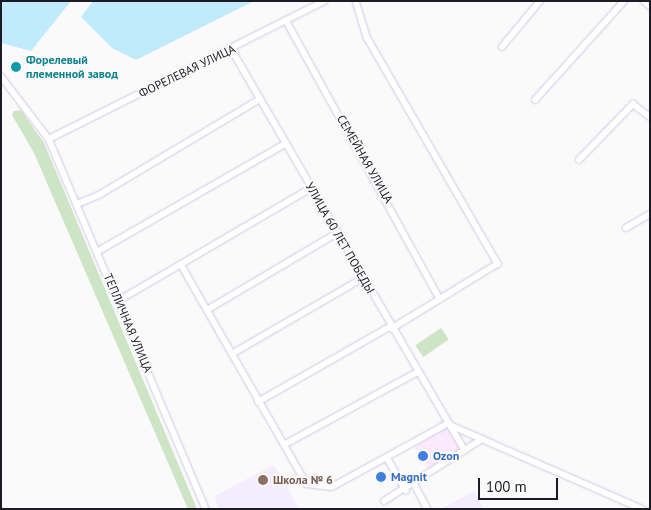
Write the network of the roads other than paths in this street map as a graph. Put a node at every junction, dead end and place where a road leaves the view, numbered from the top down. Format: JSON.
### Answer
{"nodes":[{"id":1,"x":324,"y":1,"type":"edge"},
{"id":2,"x":356,"y":1,"type":"edge"},
{"id":3,"x":540,"y":1,"type":"edge"},
{"id":4,"x":624,"y":1,"type":"edge"},
{"id":5,"x":644,"y":1,"type":"edge"},
{"id":6,"x":650,"y":6,"type":"edge"},
{"id":7,"x":286,"y":20,"type":"junction"},
{"id":8,"x":502,"y":47,"type":"dead end"},
{"id":9,"x":232,"y":50,"type":"junction"},
{"id":10,"x":1,"y":76,"type":"edge"},
{"id":11,"x":260,"y":99,"type":"junction"},
{"id":12,"x":535,"y":100,"type":"dead end"},
{"id":13,"x":650,"y":117,"type":"edge"},
{"id":14,"x":48,"y":138,"type":"junction"},
{"id":15,"x":286,"y":144,"type":"junction"},
{"id":16,"x":578,"y":160,"type":"dead end"},
{"id":17,"x":311,"y":188,"type":"junction"},
{"id":18,"x":77,"y":204,"type":"junction"},
{"id":19,"x":650,"y":214,"type":"edge"},
{"id":20,"x":626,"y":228,"type":"dead end"},
{"id":21,"x":337,"y":233,"type":"junction"},
{"id":22,"x":97,"y":252,"type":"junction"},
{"id":23,"x":182,"y":266,"type":"junction"},
{"id":24,"x":363,"y":278,"type":"junction"},
{"id":25,"x":440,"y":299,"type":"junction"},
{"id":26,"x":118,"y":301,"type":"junction"},
{"id":27,"x":207,"y":310,"type":"junction"},
{"id":28,"x":392,"y":327,"type":"junction"},
{"id":29,"x":232,"y":354,"type":"junction"},
{"id":30,"x":418,"y":372,"type":"junction"},
{"id":31,"x":258,"y":402,"type":"junction"},
{"id":32,"x":449,"y":424,"type":"junction"},
{"id":33,"x":482,"y":439,"type":"junction"},
{"id":34,"x":284,"y":445,"type":"junction"},
{"id":35,"x":464,"y":450,"type":"junction"},
{"id":36,"x":388,"y":459,"type":"junction"},
{"id":37,"x":415,"y":485,"type":"junction"},
{"id":38,"x":406,"y":490,"type":"junction"},
{"id":39,"x":384,"y":501,"type":"dead end"},
{"id":40,"x":206,"y":509,"type":"edge"},
{"id":41,"x":428,"y":509,"type":"edge"},
{"id":42,"x":642,"y":509,"type":"edge"}],
"edges":[{"from":1,"to":7,"type":"street","name":"ФОРЕЛЕВАЯ УЛИЦА"},
{"from":2,"to":25,"type":"street"},
{"from":3,"to":8,"type":"street"},
{"from":4,"to":12,"type":"street"},
{"from":5,"to":6,"type":"street"},
{"from":7,"to":9,"type":"street","name":"ФОРЕЛЕВАЯ УЛИЦА"},
{"from":7,"to":25,"type":"street","name":"СЕМЕЙНАЯ УЛИЦА"},
{"from":9,"to":11,"type":"street","name":"УЛИЦА 60 ЛЕТ ПОБЕДЫ"},
{"from":9,"to":14,"type":"street","name":"ФОРЕЛЕВАЯ УЛИЦА"},
{"from":10,"to":14,"type":"street","name":"ТЕПЛИЧНАЯ УЛИЦА"},
{"from":11,"to":15,"type":"street","name":"УЛИЦА 60 ЛЕТ ПОБЕДЫ"},
{"from":11,"to":18,"type":"street"},
{"from":13,"to":16,"type":"street"},
{"from":14,"to":18,"type":"street","name":"ТЕПЛИЧНАЯ УЛИЦА"},
{"from":15,"to":17,"type":"street","name":"УЛИЦА 60 ЛЕТ ПОБЕДЫ"},
{"from":15,"to":22,"type":"street"},
{"from":17,"to":21,"type":"street","name":"УЛИЦА 60 ЛЕТ ПОБЕДЫ"},
{"from":17,"to":23,"type":"street"},
{"from":18,"to":22,"type":"street","name":"ТЕПЛИЧНАЯ УЛИЦА"},
{"from":19,"to":20,"type":"street"},
{"from":21,"to":24,"type":"street","name":"УЛИЦА 60 ЛЕТ ПОБЕДЫ"},
{"from":21,"to":27,"type":"street"},
{"from":22,"to":26,"type":"street","name":"ТЕПЛИЧНАЯ УЛИЦА"},
{"from":23,"to":26,"type":"street"},
{"from":23,"to":27,"type":"street"},
{"from":24,"to":28,"type":"street","name":"УЛИЦА 60 ЛЕТ ПОБЕДЫ"},
{"from":24,"to":29,"type":"street"},
{"from":25,"to":28,"type":"street"},
{"from":26,"to":40,"type":"street","name":"ТЕПЛИЧНАЯ УЛИЦА"},
{"from":27,"to":29,"type":"street"},
{"from":28,"to":30,"type":"street","name":"УЛИЦА 60 ЛЕТ ПОБЕДЫ"},
{"from":28,"to":31,"type":"street"},
{"from":29,"to":31,"type":"street"},
{"from":30,"to":32,"type":"street","name":"УЛИЦА 60 ЛЕТ ПОБЕДЫ"},
{"from":30,"to":34,"type":"street"},
{"from":31,"to":34,"type":"street"},
{"from":32,"to":33,"type":"street"},
{"from":32,"to":35,"type":"street","name":"УЛИЦА 60 ЛЕТ ПОБЕДЫ"},
{"from":32,"to":36,"type":"street"},
{"from":33,"to":35,"type":"street"},
{"from":33,"to":42,"type":"street"},
{"from":34,"to":36,"type":"street"},
{"from":35,"to":37,"type":"street"},
{"from":36,"to":38,"type":"street"},
{"from":37,"to":38,"type":"street"},
{"from":37,"to":41,"type":"street"},
{"from":38,"to":39,"type":"street"}]}
